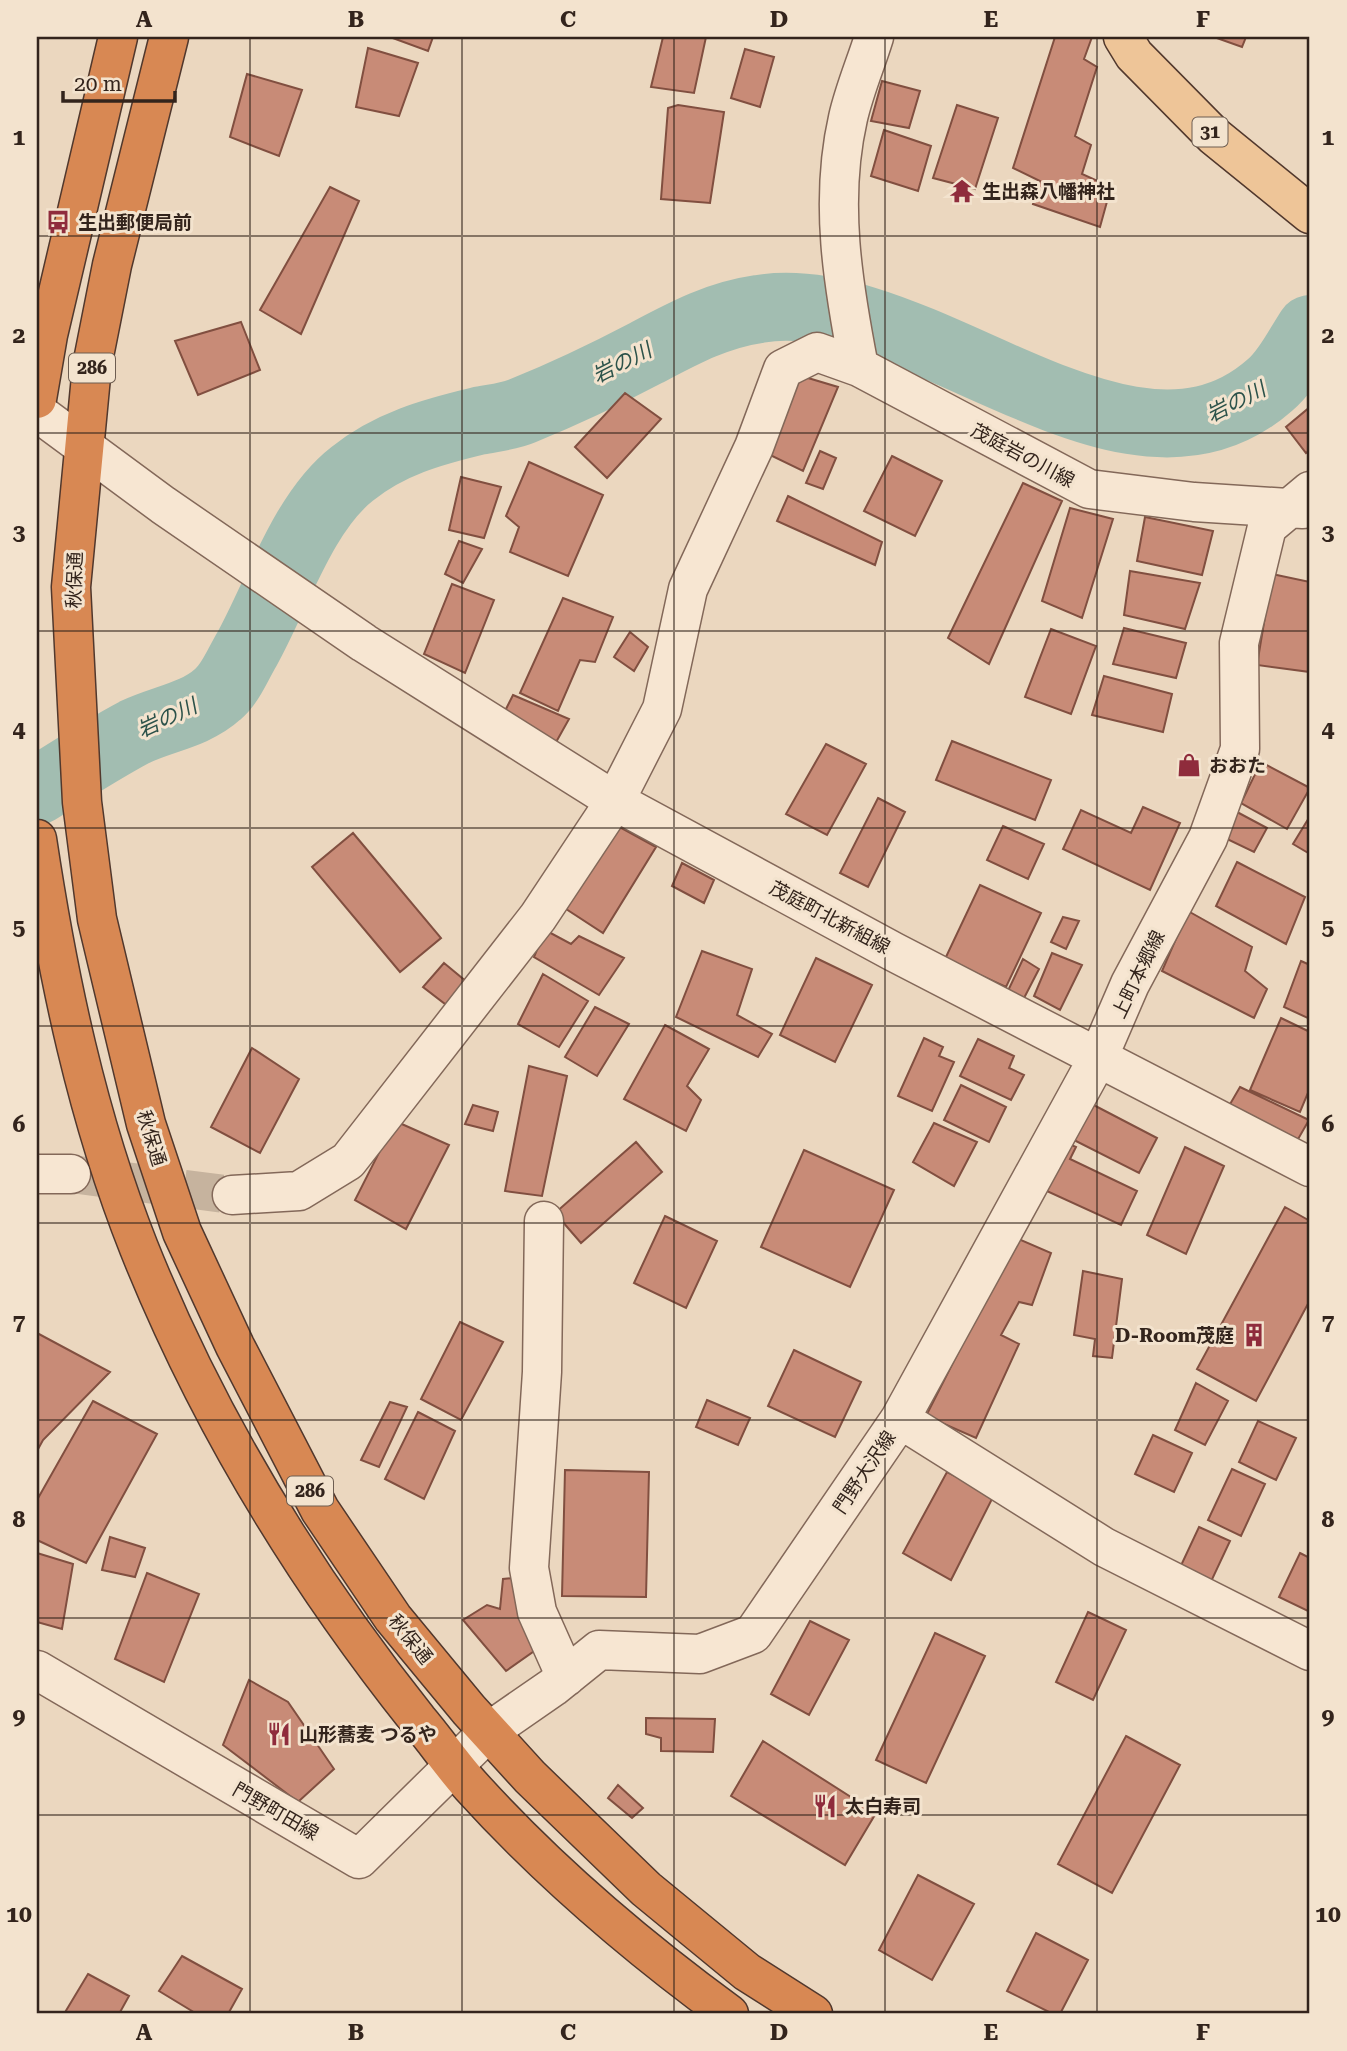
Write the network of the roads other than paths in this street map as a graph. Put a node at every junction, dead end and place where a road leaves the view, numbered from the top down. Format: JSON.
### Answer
{"nodes":[{"id":1,"x":118,"y":37,"type":"edge"},
{"id":2,"x":169,"y":37,"type":"edge"},
{"id":3,"x":874,"y":37,"type":"edge"},
{"id":4,"x":1123,"y":37,"type":"edge"},
{"id":5,"x":1310,"y":214,"type":"edge"},
{"id":6,"x":856,"y":354,"type":"junction"},
{"id":7,"x":37,"y":399,"type":"edge"},
{"id":8,"x":37,"y":412,"type":"edge"},
{"id":9,"x":82,"y":447,"type":"junction"},
{"id":10,"x":1304,"y":503,"type":"edge"},
{"id":11,"x":615,"y":801,"type":"junction"},
{"id":12,"x":37,"y":839,"type":"edge"},
{"id":13,"x":1098,"y":1058,"type":"junction"},
{"id":14,"x":1310,"y":1167,"type":"edge"},
{"id":15,"x":232,"y":1195,"type":"tunnel mouth"},
{"id":16,"x":544,"y":1221,"type":"dead end"},
{"id":17,"x":900,"y":1419,"type":"junction"},
{"id":18,"x":1310,"y":1651,"type":"edge"},
{"id":19,"x":37,"y":1670,"type":"edge"},
{"id":20,"x":566,"y":1677,"type":"junction"},
{"id":21,"x":488,"y":1732,"type":"junction"},
{"id":22,"x":454,"y":1766,"type":"junction"},
{"id":23,"x":729,"y":2014,"type":"edge"},
{"id":24,"x":813,"y":2014,"type":"edge"}],
"edges":[{"from":1,"to":7,"type":"highway","number":"286"},
{"from":2,"to":9,"type":"highway","name":"秋保通","number":"286"},
{"from":3,"to":6,"type":"street"},
{"from":4,"to":5,"type":"main road","number":"31"},
{"from":6,"to":10,"type":"street","name":"茂庭岩の川線"},
{"from":6,"to":11,"type":"street","name":"茂庭岩の川線"},
{"from":8,"to":9,"type":"street","name":"茂庭町北新組線"},
{"from":9,"to":11,"type":"street","name":"茂庭町北新組線"},
{"from":9,"to":21,"type":"highway","name":"秋保通","number":"286"},
{"from":10,"to":13,"type":"street","name":"上町本郷線"},
{"from":11,"to":13,"type":"street","name":"茂庭町北新組線"},
{"from":11,"to":15,"type":"street","name":"茂庭岩の川線"},
{"from":12,"to":22,"type":"highway","number":"286"},
{"from":13,"to":14,"type":"street","name":"茂庭町北新組線"},
{"from":13,"to":17,"type":"street","name":"上町本郷線"},
{"from":16,"to":20,"type":"street"},
{"from":17,"to":18,"type":"street","name":"門野大沢線"},
{"from":17,"to":20,"type":"street","name":"門野大沢線"},
{"from":19,"to":22,"type":"street","name":"門野町田線"},
{"from":20,"to":21,"type":"street","name":"門野大沢線"},
{"from":21,"to":22,"type":"street","name":"門野町田線"},
{"from":21,"to":24,"type":"highway","name":"秋保通","number":"286"},
{"from":22,"to":23,"type":"highway","number":"286"}]}
